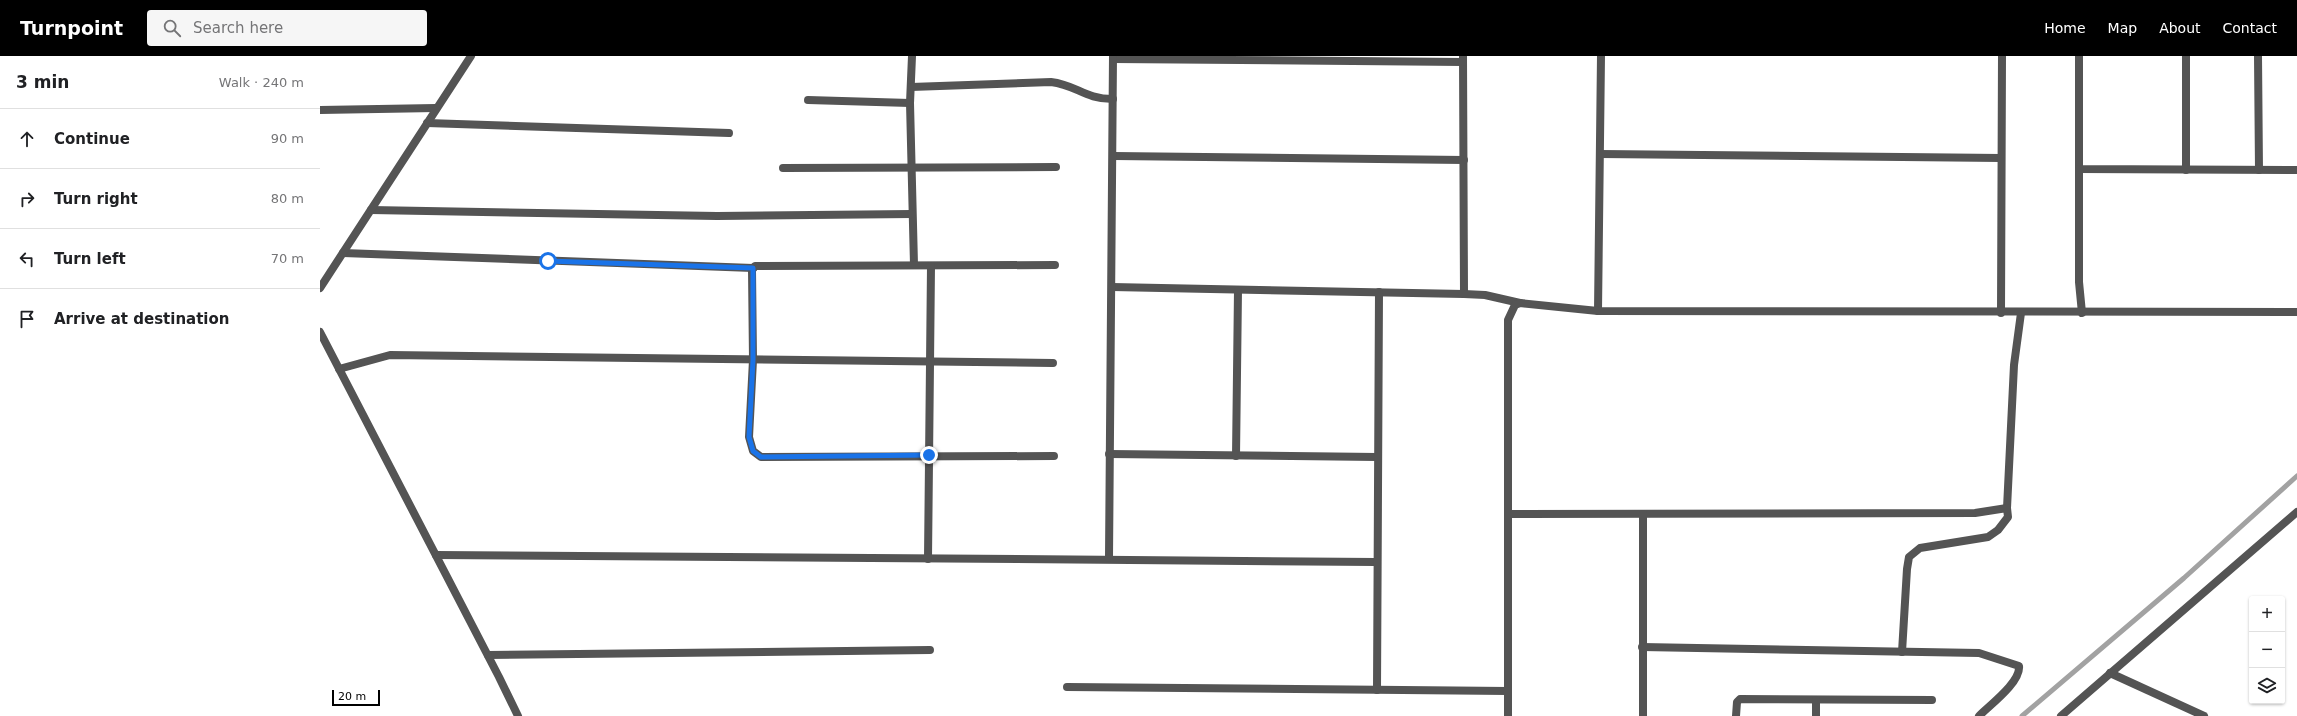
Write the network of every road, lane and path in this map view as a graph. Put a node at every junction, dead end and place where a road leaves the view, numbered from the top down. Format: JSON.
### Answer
{"nodes":[{"id":1,"x":471,"y":56,"type":"edge"},
{"id":2,"x":912,"y":56,"type":"edge"},
{"id":3,"x":1601,"y":56,"type":"edge"},
{"id":4,"x":2002,"y":56,"type":"edge"},
{"id":5,"x":2079,"y":56,"type":"edge"},
{"id":6,"x":2186,"y":56,"type":"edge"},
{"id":7,"x":2258,"y":56,"type":"edge"},
{"id":8,"x":1113,"y":58,"type":"edge"},
{"id":9,"x":1235,"y":58,"type":"edge"},
{"id":10,"x":1349,"y":58,"type":"edge"},
{"id":11,"x":1463,"y":59,"type":"edge"},
{"id":12,"x":911,"y":87,"type":"junction"},
{"id":13,"x":1112,"y":99,"type":"junction"},
{"id":14,"x":808,"y":100,"type":"dead end"},
{"id":15,"x":910,"y":103,"type":"junction"},
{"id":16,"x":436,"y":108,"type":"junction"},
{"id":17,"x":320,"y":110,"type":"edge"},
{"id":18,"x":427,"y":123,"type":"junction"},
{"id":19,"x":729,"y":133,"type":"dead end"},
{"id":20,"x":1600,"y":154,"type":"junction"},
{"id":21,"x":1114,"y":156,"type":"junction"},
{"id":22,"x":2001,"y":158,"type":"junction"},
{"id":23,"x":1464,"y":160,"type":"junction"},
{"id":24,"x":783,"y":168,"type":"dead end"},
{"id":25,"x":911,"y":168,"type":"junction"},
{"id":26,"x":1056,"y":168,"type":"dead end"},
{"id":27,"x":2079,"y":169,"type":"junction"},
{"id":28,"x":2186,"y":170,"type":"junction"},
{"id":29,"x":2259,"y":170,"type":"junction"},
{"id":30,"x":2297,"y":170,"type":"edge"},
{"id":31,"x":371,"y":210,"type":"junction"},
{"id":32,"x":912,"y":214,"type":"junction"},
{"id":33,"x":343,"y":252,"type":"junction"},
{"id":34,"x":914,"y":265,"type":"junction"},
{"id":35,"x":1054,"y":265,"type":"dead end"},
{"id":36,"x":931,"y":266,"type":"junction"},
{"id":37,"x":753,"y":268,"type":"junction"},
{"id":38,"x":1112,"y":287,"type":"junction"},
{"id":39,"x":320,"y":288,"type":"edge"},
{"id":40,"x":1238,"y":290,"type":"junction"},
{"id":41,"x":1379,"y":292,"type":"junction"},
{"id":42,"x":1464,"y":294,"type":"junction"},
{"id":43,"x":1520,"y":303,"type":"junction"},
{"id":44,"x":1598,"y":311,"type":"junction"},
{"id":45,"x":2297,"y":312,"type":"edge"},
{"id":46,"x":2001,"y":313,"type":"junction"},
{"id":47,"x":2021,"y":313,"type":"junction"},
{"id":48,"x":2082,"y":313,"type":"junction"},
{"id":49,"x":320,"y":332,"type":"edge"},
{"id":50,"x":753,"y":360,"type":"junction"},
{"id":51,"x":932,"y":362,"type":"junction"},
{"id":52,"x":1053,"y":363,"type":"dead end"},
{"id":53,"x":339,"y":369,"type":"junction"},
{"id":54,"x":1109,"y":454,"type":"junction"},
{"id":55,"x":929,"y":455,"type":"junction"},
{"id":56,"x":1054,"y":456,"type":"dead end"},
{"id":57,"x":1236,"y":456,"type":"junction"},
{"id":58,"x":1377,"y":457,"type":"junction"},
{"id":59,"x":2007,"y":508,"type":"junction"},
{"id":60,"x":2297,"y":512,"type":"edge"},
{"id":61,"x":1509,"y":514,"type":"junction"},
{"id":62,"x":1643,"y":514,"type":"junction"},
{"id":63,"x":436,"y":555,"type":"junction"},
{"id":64,"x":1109,"y":558,"type":"junction"},
{"id":65,"x":928,"y":559,"type":"junction"},
{"id":66,"x":1376,"y":562,"type":"junction"},
{"id":67,"x":1642,"y":647,"type":"junction"},
{"id":68,"x":930,"y":650,"type":"dead end"},
{"id":69,"x":1902,"y":652,"type":"junction"},
{"id":70,"x":488,"y":655,"type":"junction"},
{"id":71,"x":2110,"y":673,"type":"junction"},
{"id":72,"x":1067,"y":688,"type":"dead end"},
{"id":73,"x":1377,"y":690,"type":"junction"},
{"id":74,"x":1508,"y":691,"type":"junction"},
{"id":75,"x":1816,"y":700,"type":"junction"},
{"id":76,"x":1932,"y":700,"type":"dead end"},
{"id":77,"x":518,"y":716,"type":"edge"},
{"id":78,"x":1508,"y":716,"type":"edge"},
{"id":79,"x":1643,"y":716,"type":"edge"},
{"id":80,"x":1736,"y":716,"type":"edge"},
{"id":81,"x":1816,"y":716,"type":"edge"},
{"id":82,"x":1979,"y":716,"type":"edge"},
{"id":83,"x":2061,"y":716,"type":"edge"},
{"id":84,"x":2204,"y":716,"type":"edge"}],
"edges":[{"from":1,"to":16,"type":"street"},
{"from":2,"to":12,"type":"street"},
{"from":3,"to":20,"type":"street"},
{"from":4,"to":22,"type":"street"},
{"from":5,"to":27,"type":"street"},
{"from":6,"to":28,"type":"street"},
{"from":7,"to":29,"type":"street"},
{"from":8,"to":9,"type":"street"},
{"from":8,"to":13,"type":"street"},
{"from":9,"to":10,"type":"street"},
{"from":10,"to":11,"type":"street"},
{"from":11,"to":23,"type":"street"},
{"from":12,"to":13,"type":"street"},
{"from":12,"to":15,"type":"street"},
{"from":13,"to":21,"type":"street"},
{"from":14,"to":15,"type":"street"},
{"from":15,"to":25,"type":"street"},
{"from":16,"to":17,"type":"street"},
{"from":16,"to":18,"type":"street"},
{"from":18,"to":19,"type":"street"},
{"from":18,"to":31,"type":"street"},
{"from":20,"to":22,"type":"street"},
{"from":20,"to":44,"type":"street"},
{"from":21,"to":23,"type":"street"},
{"from":21,"to":38,"type":"street"},
{"from":22,"to":46,"type":"street"},
{"from":23,"to":42,"type":"street"},
{"from":24,"to":25,"type":"street"},
{"from":25,"to":26,"type":"street"},
{"from":25,"to":32,"type":"street"},
{"from":27,"to":28,"type":"street"},
{"from":27,"to":48,"type":"street"},
{"from":28,"to":29,"type":"street"},
{"from":29,"to":30,"type":"street"},
{"from":31,"to":32,"type":"street"},
{"from":31,"to":33,"type":"street"},
{"from":32,"to":34,"type":"street"},
{"from":33,"to":37,"type":"street"},
{"from":33,"to":39,"type":"street"},
{"from":34,"to":36,"type":"street"},
{"from":34,"to":37,"type":"street"},
{"from":35,"to":36,"type":"street"},
{"from":36,"to":51,"type":"street"},
{"from":37,"to":50,"type":"street"},
{"from":38,"to":40,"type":"street"},
{"from":38,"to":54,"type":"street"},
{"from":40,"to":41,"type":"street"},
{"from":40,"to":57,"type":"street"},
{"from":41,"to":42,"type":"street"},
{"from":41,"to":58,"type":"street"},
{"from":42,"to":43,"type":"street"},
{"from":43,"to":44,"type":"street"},
{"from":43,"to":61,"type":"street"},
{"from":44,"to":46,"type":"street"},
{"from":45,"to":48,"type":"street"},
{"from":46,"to":47,"type":"street"},
{"from":47,"to":48,"type":"street"},
{"from":47,"to":59,"type":"street"},
{"from":49,"to":53,"type":"street"},
{"from":50,"to":51,"type":"street"},
{"from":50,"to":53,"type":"street"},
{"from":50,"to":55,"type":"street"},
{"from":51,"to":52,"type":"street"},
{"from":51,"to":55,"type":"street"},
{"from":53,"to":63,"type":"street"},
{"from":54,"to":57,"type":"street"},
{"from":54,"to":64,"type":"street"},
{"from":55,"to":56,"type":"street"},
{"from":55,"to":65,"type":"street"},
{"from":57,"to":58,"type":"street"},
{"from":58,"to":66,"type":"street"},
{"from":59,"to":62,"type":"street"},
{"from":59,"to":69,"type":"street"},
{"from":60,"to":71,"type":"street"},
{"from":61,"to":62,"type":"street"},
{"from":61,"to":74,"type":"street"},
{"from":62,"to":67,"type":"street"},
{"from":63,"to":65,"type":"street"},
{"from":63,"to":70,"type":"street"},
{"from":64,"to":65,"type":"street"},
{"from":64,"to":66,"type":"street"},
{"from":66,"to":73,"type":"street"},
{"from":67,"to":69,"type":"street"},
{"from":67,"to":79,"type":"street"},
{"from":68,"to":70,"type":"street"},
{"from":69,"to":82,"type":"street"},
{"from":70,"to":77,"type":"street"},
{"from":71,"to":83,"type":"street"},
{"from":71,"to":84,"type":"street"},
{"from":72,"to":73,"type":"street"},
{"from":73,"to":74,"type":"street"},
{"from":74,"to":78,"type":"street"},
{"from":75,"to":76,"type":"street"},
{"from":75,"to":80,"type":"street"},
{"from":75,"to":81,"type":"street"}]}
